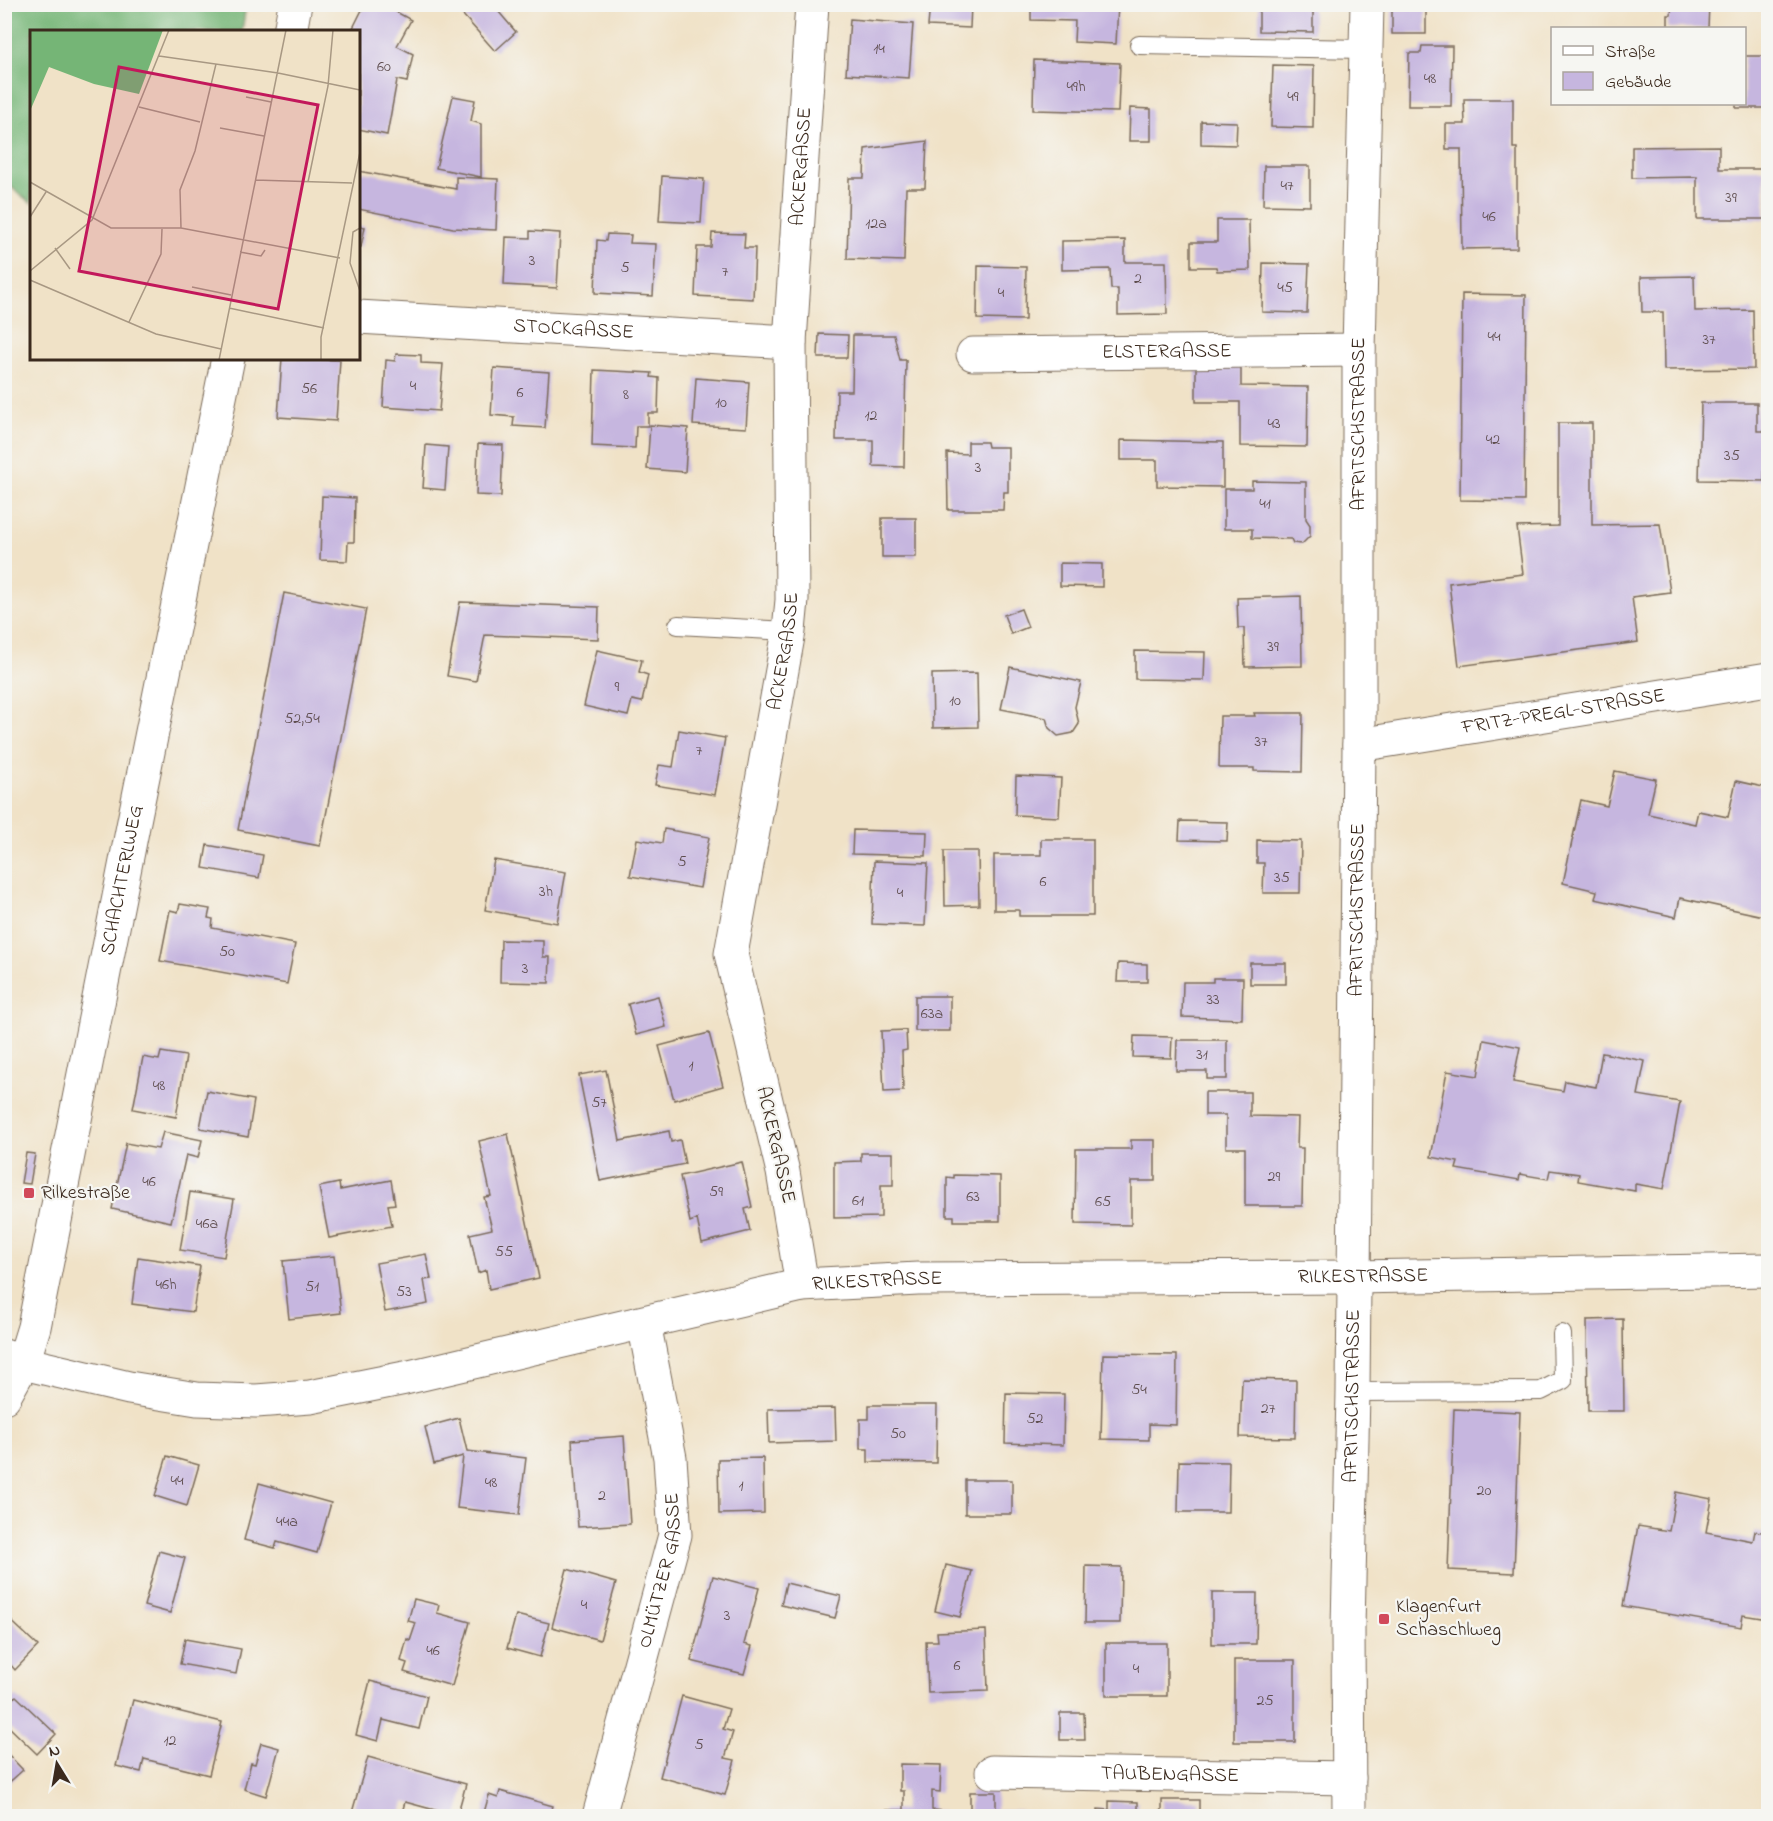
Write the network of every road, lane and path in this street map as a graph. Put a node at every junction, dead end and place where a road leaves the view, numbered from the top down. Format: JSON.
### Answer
{"nodes":[{"id":1,"x":295,"y":4,"type":"edge"},
{"id":2,"x":812,"y":4,"type":"edge"},
{"id":3,"x":1367,"y":4,"type":"edge"},
{"id":4,"x":290,"y":30,"type":"edge"},
{"id":5,"x":1139,"y":45,"type":"dead end"},
{"id":6,"x":1366,"y":49,"type":"junction"},
{"id":7,"x":360,"y":317,"type":"edge"},
{"id":8,"x":790,"y":342,"type":"junction"},
{"id":9,"x":1359,"y":350,"type":"junction"},
{"id":10,"x":973,"y":354,"type":"dead end"},
{"id":11,"x":228,"y":360,"type":"edge"},
{"id":12,"x":678,"y":625,"type":"dead end"},
{"id":13,"x":789,"y":631,"type":"junction"},
{"id":14,"x":1768,"y":679,"type":"edge"},
{"id":15,"x":1359,"y":745,"type":"junction"},
{"id":16,"x":1768,"y":1270,"type":"edge"},
{"id":17,"x":1353,"y":1277,"type":"junction"},
{"id":18,"x":802,"y":1286,"type":"junction"},
{"id":19,"x":644,"y":1323,"type":"junction"},
{"id":20,"x":1562,"y":1334,"type":"dead end"},
{"id":21,"x":14,"y":1360,"type":"edge"},
{"id":22,"x":1353,"y":1392,"type":"junction"},
{"id":23,"x":4,"y":1397,"type":"edge"},
{"id":24,"x":992,"y":1772,"type":"dead end"},
{"id":25,"x":1349,"y":1778,"type":"junction"},
{"id":26,"x":599,"y":1816,"type":"edge"},
{"id":27,"x":1349,"y":1816,"type":"edge"}],
"edges":[{"from":1,"to":4,"type":"street"},
{"from":2,"to":8,"type":"street","name":"ACKERGASSE"},
{"from":3,"to":6,"type":"street","name":"AFRITSCHSTRASSE"},
{"from":5,"to":6,"type":"lane"},
{"from":6,"to":9,"type":"street","name":"AFRITSCHSTRASSE"},
{"from":7,"to":8,"type":"street","name":"STOCKGASSE"},
{"from":8,"to":13,"type":"street","name":"ACKERGASSE"},
{"from":9,"to":10,"type":"street","name":"ELSTERGASSE"},
{"from":9,"to":15,"type":"street","name":"AFRITSCHSTRASSE"},
{"from":11,"to":21,"type":"street","name":"SCHACHTERLWEG"},
{"from":12,"to":13,"type":"lane"},
{"from":13,"to":18,"type":"street","name":"ACKERGASSE"},
{"from":14,"to":15,"type":"street","name":"FRITZ-PREGL-STRASSE"},
{"from":15,"to":17,"type":"street","name":"AFRITSCHSTRASSE"},
{"from":16,"to":17,"type":"street","name":"RILKESTRASSE"},
{"from":17,"to":18,"type":"street","name":"RILKESTRASSE"},
{"from":17,"to":22,"type":"street","name":"AFRITSCHSTRASSE"},
{"from":18,"to":19,"type":"street","name":"RILKESTRASSE"},
{"from":19,"to":21,"type":"street","name":"RILKESTRASSE"},
{"from":19,"to":26,"type":"street","name":"OLMÜTZER GASSE"},
{"from":20,"to":22,"type":"lane"},
{"from":21,"to":23,"type":"street","name":"SCHACHTERLWEG"},
{"from":22,"to":25,"type":"street","name":"AFRITSCHSTRASSE"},
{"from":24,"to":25,"type":"street","name":"TAUBENGASSE"},
{"from":25,"to":27,"type":"street","name":"AFRITSCHSTRASSE"}]}
